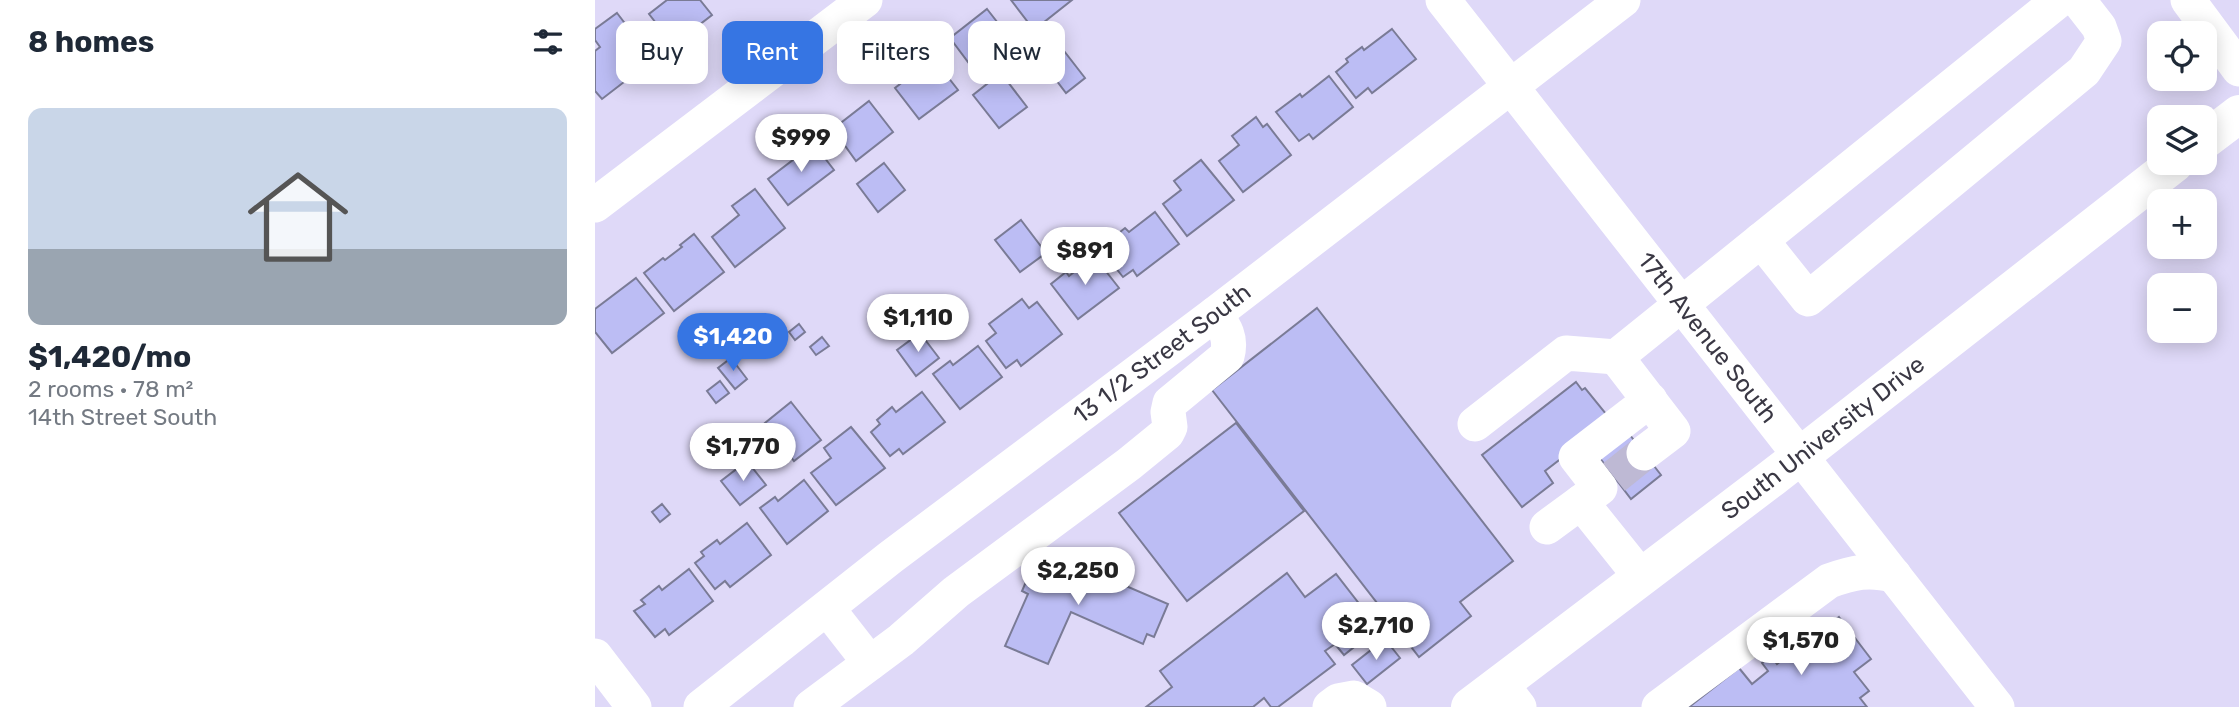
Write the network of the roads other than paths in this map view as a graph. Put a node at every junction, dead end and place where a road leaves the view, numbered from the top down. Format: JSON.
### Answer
{"nodes":[{"id":1,"x":865,"y":0,"type":"edge"},
{"id":2,"x":1443,"y":0,"type":"edge"},
{"id":3,"x":1623,"y":0,"type":"edge"},
{"id":4,"x":2059,"y":0,"type":"edge"},
{"id":5,"x":2078,"y":0,"type":"edge"},
{"id":6,"x":2187,"y":0,"type":"edge"},
{"id":7,"x":2239,"y":69,"type":"edge"},
{"id":8,"x":1511,"y":86,"type":"junction"},
{"id":9,"x":2239,"y":114,"type":"edge"},
{"id":10,"x":2217,"y":131,"type":"edge"},
{"id":11,"x":2160,"y":175,"type":"edge"},
{"id":12,"x":595,"y":205,"type":"edge"},
{"id":13,"x":1761,"y":240,"type":"junction"},
{"id":14,"x":1681,"y":304,"type":"junction"},
{"id":15,"x":1215,"y":313,"type":"junction"},
{"id":16,"x":1616,"y":357,"type":"junction"},
{"id":17,"x":1650,"y":400,"type":"junction"},
{"id":18,"x":1475,"y":424,"type":"dead end"},
{"id":19,"x":1644,"y":453,"type":"tunnel mouth"},
{"id":20,"x":1801,"y":456,"type":"junction"},
{"id":21,"x":1598,"y":489,"type":"junction"},
{"id":22,"x":1548,"y":527,"type":"dead end"},
{"id":23,"x":1894,"y":575,"type":"junction"},
{"id":24,"x":1641,"y":577,"type":"junction"},
{"id":25,"x":827,"y":608,"type":"junction"},
{"id":26,"x":595,"y":656,"type":"edge"},
{"id":27,"x":870,"y":663,"type":"junction"},
{"id":28,"x":1509,"y":695,"type":"edge"},
{"id":29,"x":634,"y":707,"type":"edge"},
{"id":30,"x":701,"y":707,"type":"edge"},
{"id":31,"x":811,"y":707,"type":"edge"},
{"id":32,"x":1330,"y":707,"type":"edge"},
{"id":33,"x":1369,"y":707,"type":"edge"},
{"id":34,"x":1470,"y":707,"type":"edge"},
{"id":35,"x":1659,"y":707,"type":"edge"},
{"id":36,"x":1997,"y":707,"type":"edge"}],
"edges":[{"from":1,"to":12,"type":"street"},
{"from":2,"to":8,"type":"street","name":"17th Avenue South"},
{"from":3,"to":8,"type":"street","name":"13 1/2 Street South"},
{"from":4,"to":13,"type":"street"},
{"from":5,"to":13,"type":"street"},
{"from":6,"to":7,"type":"street"},
{"from":8,"to":14,"type":"street","name":"17th Avenue South"},
{"from":8,"to":15,"type":"street","name":"13 1/2 Street South"},
{"from":9,"to":10,"type":"main road"},
{"from":11,"to":20,"type":"main road","name":"South University Drive"},
{"from":13,"to":14,"type":"street"},
{"from":14,"to":16,"type":"street"},
{"from":14,"to":20,"type":"street","name":"17th Avenue South"},
{"from":15,"to":25,"type":"street","name":"13 1/2 Street South"},
{"from":15,"to":27,"type":"street"},
{"from":16,"to":17,"type":"street"},
{"from":16,"to":18,"type":"street"},
{"from":17,"to":19,"type":"street"},
{"from":17,"to":21,"type":"street"},
{"from":20,"to":23,"type":"street","name":"17th Avenue South"},
{"from":20,"to":24,"type":"main road","name":"South University Drive"},
{"from":21,"to":22,"type":"street"},
{"from":21,"to":24,"type":"street"},
{"from":23,"to":35,"type":"street"},
{"from":23,"to":36,"type":"street","name":"17th Avenue South"},
{"from":24,"to":28,"type":"main road","name":"South University Drive"},
{"from":25,"to":27,"type":"street"},
{"from":25,"to":30,"type":"street","name":"13 1/2 Street South"},
{"from":26,"to":29,"type":"street"},
{"from":27,"to":31,"type":"street"},
{"from":28,"to":34,"type":"main road","name":"South University Drive"},
{"from":32,"to":33,"type":"street"}]}
